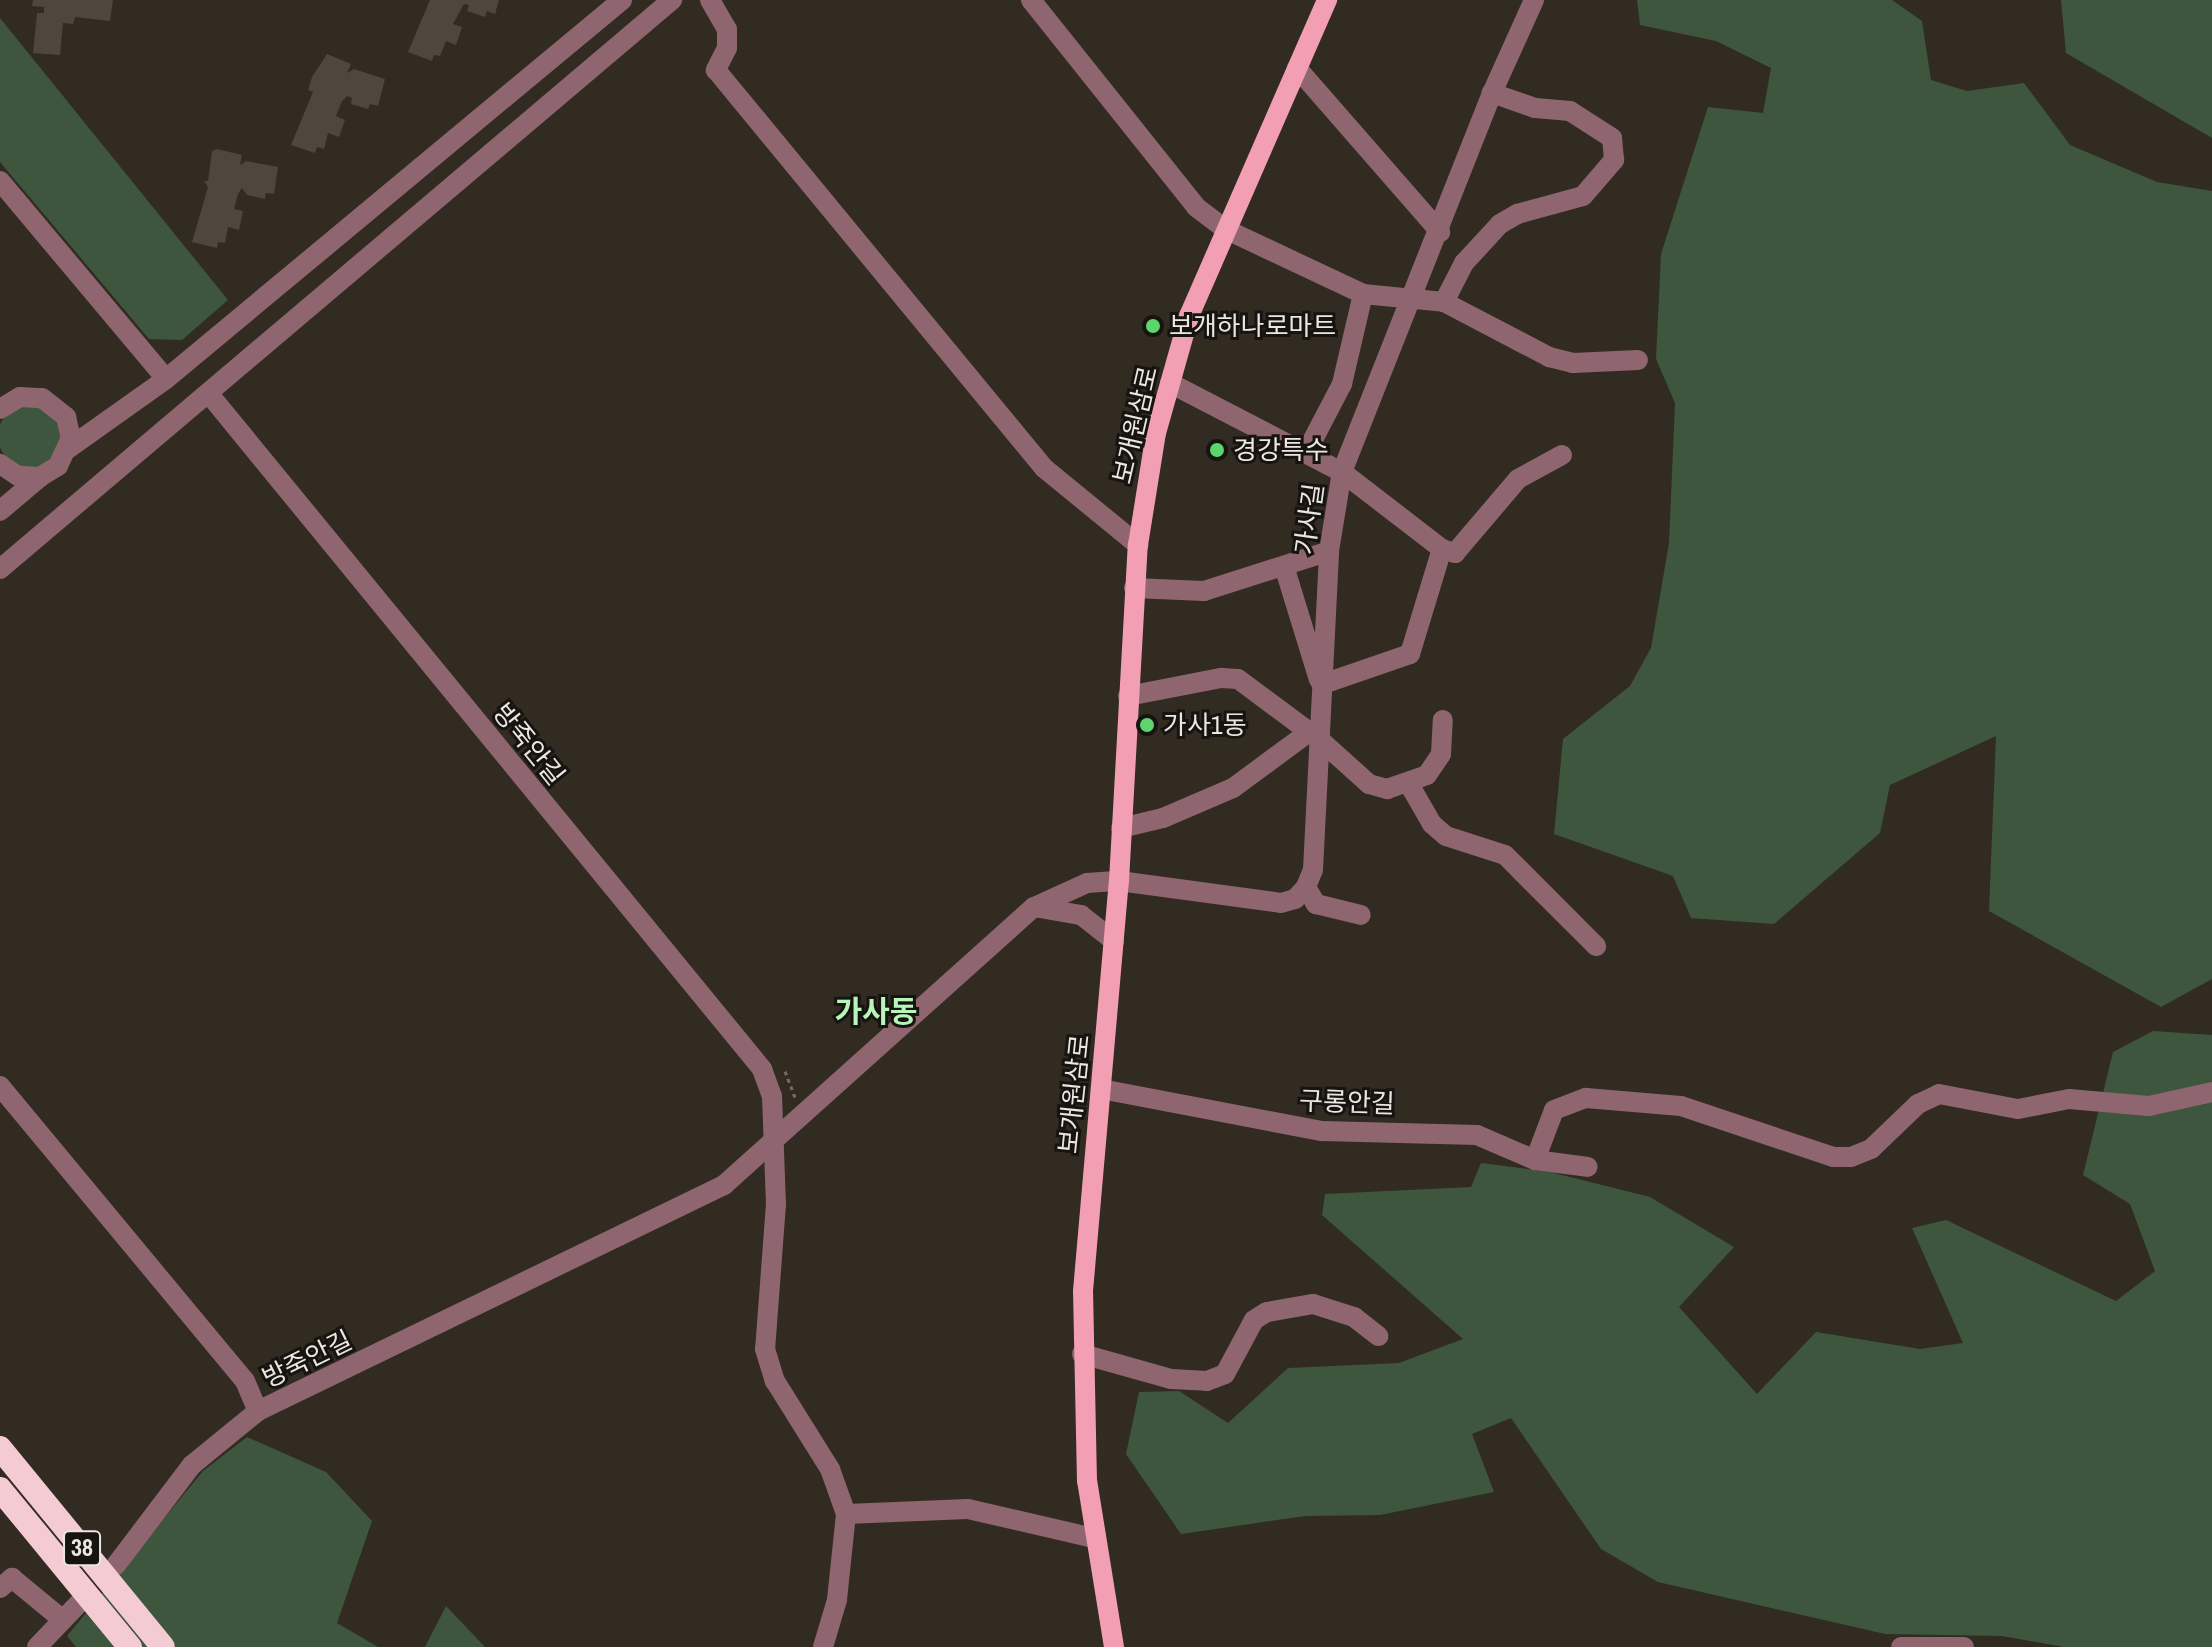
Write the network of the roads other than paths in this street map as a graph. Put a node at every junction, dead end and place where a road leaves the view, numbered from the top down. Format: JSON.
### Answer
{"nodes":[{"id":1,"x":622,"y":0,"type":"edge"},
{"id":2,"x":672,"y":0,"type":"edge"},
{"id":3,"x":710,"y":0,"type":"edge"},
{"id":4,"x":1031,"y":0,"type":"edge"},
{"id":5,"x":1327,"y":0,"type":"edge"},
{"id":6,"x":1534,"y":0,"type":"edge"},
{"id":7,"x":1297,"y":68,"type":"junction"},
{"id":8,"x":1492,"y":93,"type":"junction"},
{"id":9,"x":0,"y":181,"type":"edge"},
{"id":10,"x":1225,"y":229,"type":"junction"},
{"id":11,"x":1440,"y":232,"type":"junction"},
{"id":12,"x":1363,"y":294,"type":"junction"},
{"id":13,"x":1414,"y":296,"type":"junction"},
{"id":14,"x":1444,"y":302,"type":"junction"},
{"id":15,"x":1638,"y":360,"type":"dead end"},
{"id":16,"x":166,"y":379,"type":"junction"},
{"id":17,"x":1170,"y":383,"type":"junction"},
{"id":18,"x":209,"y":394,"type":"junction"},
{"id":19,"x":1,"y":407,"type":"edge"},
{"id":20,"x":69,"y":448,"type":"junction"},
{"id":21,"x":1307,"y":451,"type":"junction"},
{"id":22,"x":1562,"y":455,"type":"dead end"},
{"id":23,"x":0,"y":464,"type":"edge"},
{"id":24,"x":1342,"y":472,"type":"junction"},
{"id":25,"x":40,"y":477,"type":"junction"},
{"id":26,"x":0,"y":511,"type":"edge"},
{"id":27,"x":1138,"y":545,"type":"junction"},
{"id":28,"x":1442,"y":549,"type":"junction"},
{"id":29,"x":1329,"y":551,"type":"junction"},
{"id":30,"x":1284,"y":566,"type":"junction"},
{"id":31,"x":0,"y":569,"type":"edge"},
{"id":32,"x":1134,"y":588,"type":"junction"},
{"id":33,"x":1323,"y":688,"type":"junction"},
{"id":34,"x":1128,"y":696,"type":"junction"},
{"id":35,"x":1443,"y":720,"type":"dead end"},
{"id":36,"x":1315,"y":736,"type":"junction"},
{"id":37,"x":1409,"y":784,"type":"junction"},
{"id":38,"x":1121,"y":828,"type":"junction"},
{"id":39,"x":1119,"y":881,"type":"junction"},
{"id":40,"x":1306,"y":887,"type":"junction"},
{"id":41,"x":1034,"y":907,"type":"junction"},
{"id":42,"x":1361,"y":915,"type":"dead end"},
{"id":43,"x":1114,"y":941,"type":"junction"},
{"id":44,"x":1596,"y":946,"type":"dead end"},
{"id":45,"x":0,"y":1086,"type":"edge"},
{"id":46,"x":1101,"y":1089,"type":"junction"},
{"id":47,"x":2212,"y":1092,"type":"edge"},
{"id":48,"x":775,"y":1142,"type":"junction"},
{"id":49,"x":1535,"y":1160,"type":"junction"},
{"id":50,"x":1588,"y":1167,"type":"dead end"},
{"id":51,"x":1378,"y":1336,"type":"dead end"},
{"id":52,"x":1082,"y":1354,"type":"junction"},
{"id":53,"x":258,"y":1411,"type":"junction"},
{"id":54,"x":0,"y":1448,"type":"edge"},
{"id":55,"x":0,"y":1489,"type":"edge"},
{"id":56,"x":846,"y":1514,"type":"junction"},
{"id":57,"x":1094,"y":1538,"type":"junction"},
{"id":58,"x":116,"y":1565,"type":"dead end"},
{"id":59,"x":0,"y":1588,"type":"edge"},
{"id":60,"x":79,"y":1603,"type":"dead end"},
{"id":61,"x":63,"y":1620,"type":"junction"},
{"id":62,"x":37,"y":1647,"type":"edge"},
{"id":63,"x":130,"y":1647,"type":"edge"},
{"id":64,"x":163,"y":1647,"type":"edge"},
{"id":65,"x":823,"y":1647,"type":"edge"},
{"id":66,"x":1114,"y":1647,"type":"edge"},
{"id":67,"x":1901,"y":1647,"type":"edge"},
{"id":68,"x":1964,"y":1647,"type":"edge"}],
"edges":[{"from":1,"to":16,"type":"street"},
{"from":2,"to":18,"type":"street"},
{"from":3,"to":27,"type":"street","name":"보개원삼로"},
{"from":4,"to":10,"type":"street"},
{"from":5,"to":7,"type":"main road","name":"보개원삼로"},
{"from":6,"to":8,"type":"street","name":"가사길"},
{"from":7,"to":10,"type":"main road","name":"보개원삼로"},
{"from":7,"to":11,"type":"street"},
{"from":8,"to":11,"type":"street","name":"가사길"},
{"from":8,"to":14,"type":"street"},
{"from":9,"to":16,"type":"street"},
{"from":10,"to":12,"type":"street"},
{"from":10,"to":17,"type":"main road","name":"보개원삼로"},
{"from":11,"to":13,"type":"street","name":"가사길"},
{"from":12,"to":13,"type":"street"},
{"from":12,"to":21,"type":"street"},
{"from":13,"to":14,"type":"street"},
{"from":13,"to":24,"type":"street","name":"가사길"},
{"from":14,"to":15,"type":"street"},
{"from":16,"to":20,"type":"street"},
{"from":17,"to":21,"type":"street"},
{"from":17,"to":27,"type":"main road","name":"보개원삼로"},
{"from":18,"to":31,"type":"street"},
{"from":18,"to":48,"type":"street","name":"방죽안길"},
{"from":19,"to":20,"type":"street"},
{"from":20,"to":25,"type":"street"},
{"from":21,"to":24,"type":"street"},
{"from":22,"to":28,"type":"street"},
{"from":23,"to":25,"type":"street"},
{"from":24,"to":28,"type":"street"},
{"from":24,"to":29,"type":"street","name":"가사길"},
{"from":25,"to":26,"type":"street"},
{"from":27,"to":32,"type":"main road","name":"보개원삼로"},
{"from":28,"to":33,"type":"street"},
{"from":29,"to":30,"type":"street"},
{"from":29,"to":33,"type":"street","name":"가사길"},
{"from":30,"to":32,"type":"street"},
{"from":30,"to":33,"type":"street"},
{"from":32,"to":34,"type":"main road","name":"보개원삼로"},
{"from":33,"to":36,"type":"street","name":"가사길"},
{"from":34,"to":36,"type":"street"},
{"from":34,"to":38,"type":"main road","name":"보개원삼로"},
{"from":35,"to":37,"type":"street"},
{"from":36,"to":37,"type":"street"},
{"from":36,"to":38,"type":"street"},
{"from":36,"to":40,"type":"street","name":"가사길"},
{"from":37,"to":44,"type":"street"},
{"from":38,"to":39,"type":"main road","name":"보개원삼로"},
{"from":39,"to":40,"type":"street"},
{"from":39,"to":41,"type":"street","name":"방죽안길"},
{"from":39,"to":43,"type":"main road","name":"보개원삼로"},
{"from":40,"to":42,"type":"street"},
{"from":41,"to":43,"type":"street"},
{"from":41,"to":48,"type":"street","name":"방죽안길"},
{"from":43,"to":46,"type":"main road","name":"보개원삼로"},
{"from":45,"to":53,"type":"street"},
{"from":46,"to":49,"type":"street","name":"구롱안길"},
{"from":46,"to":52,"type":"main road","name":"보개원삼로"},
{"from":47,"to":49,"type":"street"},
{"from":48,"to":53,"type":"street","name":"방죽안길"},
{"from":48,"to":56,"type":"street"},
{"from":49,"to":50,"type":"street","name":"구롱안길"},
{"from":51,"to":52,"type":"street"},
{"from":52,"to":57,"type":"main road","name":"보개원삼로"},
{"from":53,"to":58,"type":"street","name":"방죽안길"},
{"from":54,"to":64,"type":"highway","number":"38"},
{"from":55,"to":63,"type":"highway","number":"38"},
{"from":56,"to":57,"type":"street"},
{"from":56,"to":65,"type":"street"},
{"from":57,"to":66,"type":"main road","name":"보개원삼로"},
{"from":59,"to":61,"type":"street"},
{"from":60,"to":61,"type":"street"},
{"from":61,"to":62,"type":"street"},
{"from":67,"to":68,"type":"street"}]}
